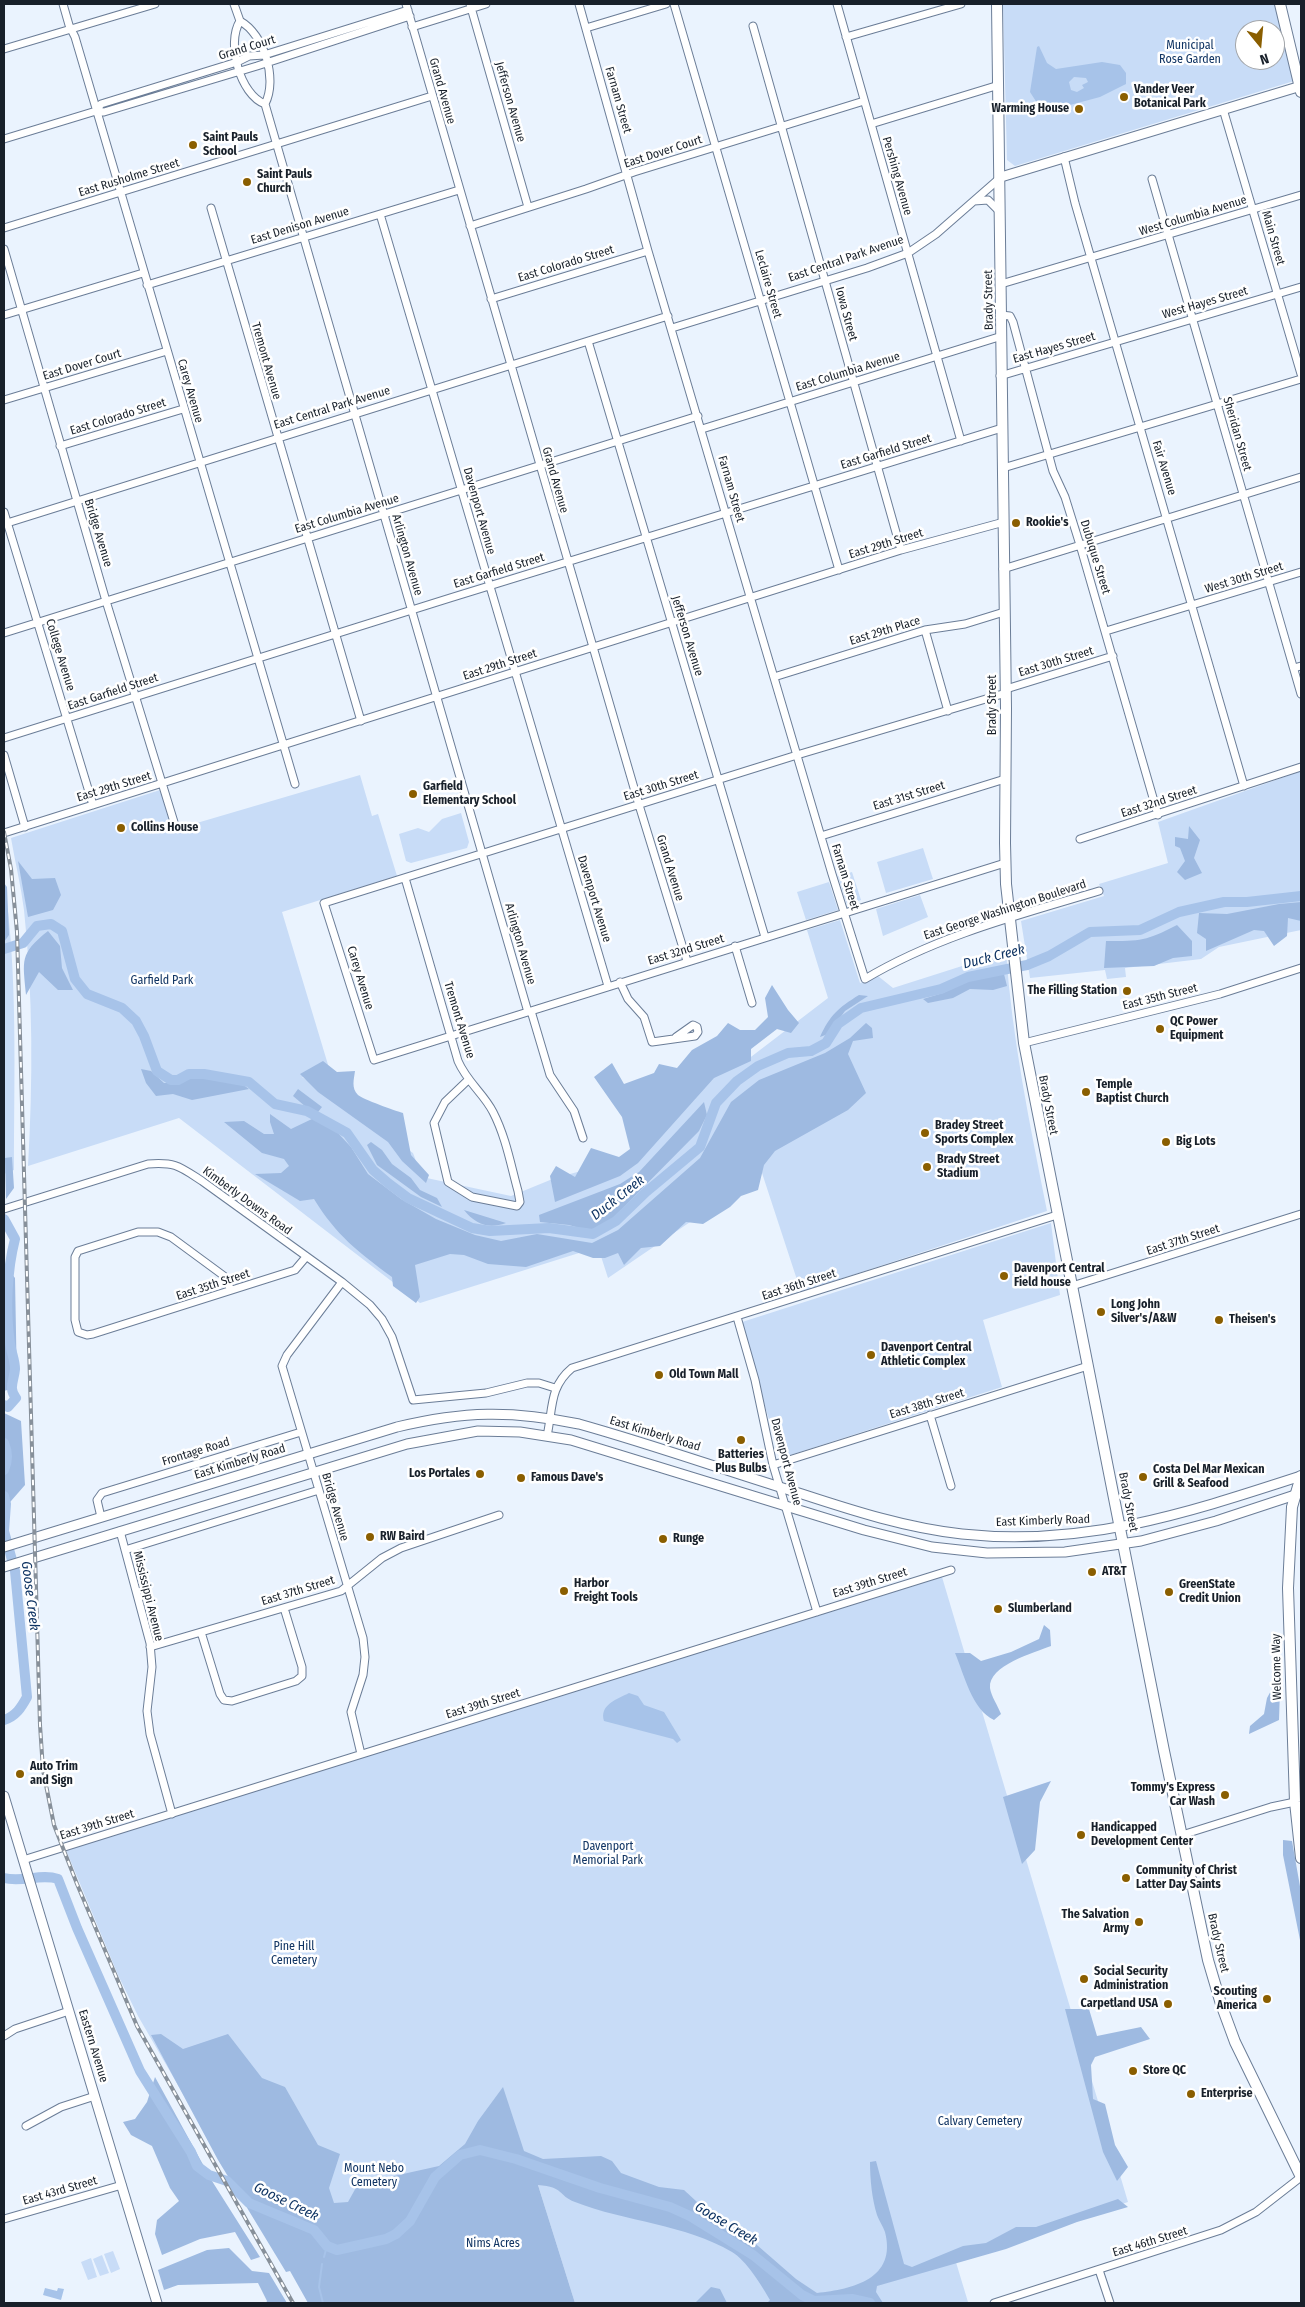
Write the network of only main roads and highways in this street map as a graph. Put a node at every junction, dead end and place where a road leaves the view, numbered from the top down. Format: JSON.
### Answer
{"nodes":[{"id":1,"x":997,"y":4,"type":"edge"},
{"id":2,"x":1280,"y":4,"type":"edge"},
{"id":3,"x":1301,"y":88,"type":"edge"},
{"id":4,"x":1001,"y":177,"type":"junction"},
{"id":5,"x":1301,"y":1476,"type":"edge"},
{"id":6,"x":1298,"y":1494,"type":"edge"},
{"id":7,"x":1121,"y":1527,"type":"junction"},
{"id":8,"x":1124,"y":1544,"type":"junction"},
{"id":9,"x":4,"y":1547,"type":"edge"},
{"id":10,"x":4,"y":1567,"type":"edge"},
{"id":11,"x":4,"y":1796,"type":"edge"},
{"id":12,"x":1301,"y":1858,"type":"edge"},
{"id":13,"x":1301,"y":2177,"type":"edge"},
{"id":14,"x":157,"y":2303,"type":"edge"}],
"edges":[{"from":1,"to":4,"type":"highway","name":"Brady Street"},
{"from":2,"to":3,"type":"highway"},
{"from":3,"to":4,"type":"main road","name":"East Central Park Avenue"},
{"from":4,"to":7,"type":"highway","name":"Brady Street"},
{"from":5,"to":6,"type":"highway","name":"Welcome Way"},
{"from":5,"to":7,"type":"main road","name":"East Kimberly Road"},
{"from":6,"to":8,"type":"main road"},
{"from":6,"to":12,"type":"highway","name":"Welcome Way"},
{"from":7,"to":8,"type":"highway","name":"Brady Street"},
{"from":7,"to":9,"type":"main road","name":"East Kimberly Road"},
{"from":8,"to":10,"type":"main road"},
{"from":8,"to":13,"type":"highway","name":"Brady Street"},
{"from":11,"to":14,"type":"main road","name":"Eastern Avenue"}]}
